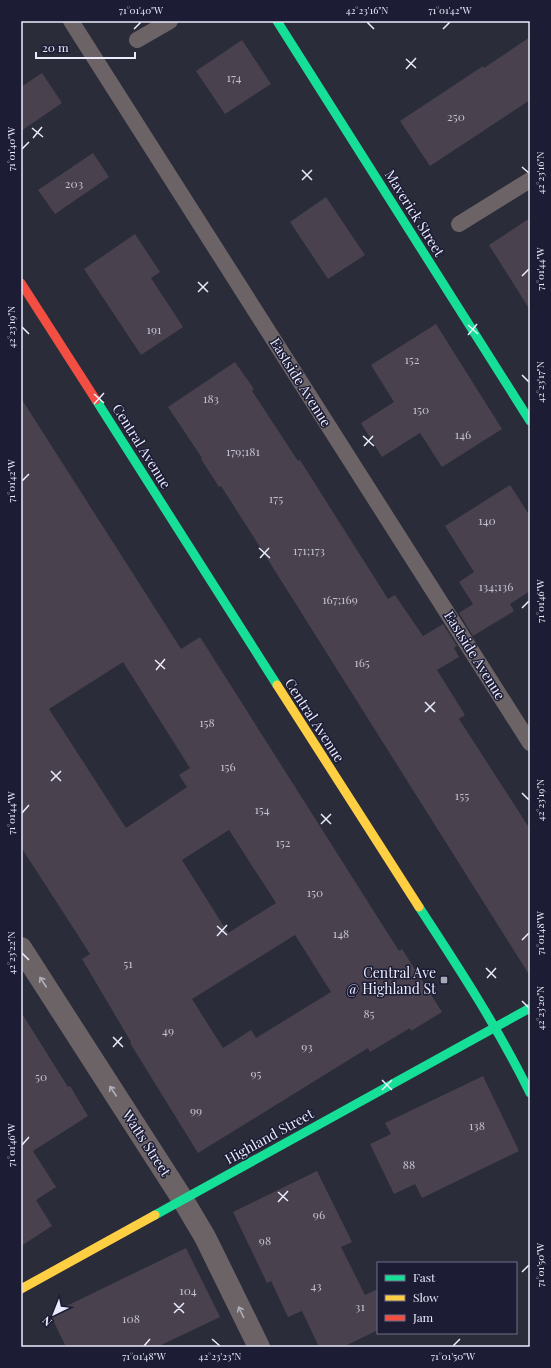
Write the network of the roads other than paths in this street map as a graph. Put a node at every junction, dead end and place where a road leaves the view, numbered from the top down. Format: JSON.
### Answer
{"nodes":[{"id":1,"x":71,"y":21,"type":"edge"},
{"id":2,"x":170,"y":21,"type":"edge"},
{"id":3,"x":277,"y":21,"type":"edge"},
{"id":4,"x":137,"y":40,"type":"dead end"},
{"id":5,"x":530,"y":180,"type":"edge"},
{"id":6,"x":459,"y":224,"type":"dead end"},
{"id":7,"x":21,"y":283,"type":"edge"},
{"id":8,"x":530,"y":421,"type":"edge"},
{"id":9,"x":530,"y":743,"type":"edge"},
{"id":10,"x":21,"y":948,"type":"edge"},
{"id":11,"x":530,"y":1008,"type":"edge"},
{"id":12,"x":495,"y":1027,"type":"junction"},
{"id":13,"x":530,"y":1094,"type":"edge"},
{"id":14,"x":183,"y":1200,"type":"junction"},
{"id":15,"x":21,"y":1289,"type":"edge"},
{"id":16,"x":258,"y":1347,"type":"edge"}],
"edges":[{"from":1,"to":9,"type":"lane","name":"Eastside Avenue"},
{"from":2,"to":4,"type":"lane"},
{"from":3,"to":8,"type":"street","name":"Maverick Street"},
{"from":5,"to":6,"type":"lane"},
{"from":7,"to":12,"type":"street","name":"Central Avenue"},
{"from":14,"to":10,"type":"street","name":"Watts Street","one_way":true},
{"from":11,"to":12,"type":"street","name":"Highland Street"},
{"from":12,"to":13,"type":"street","name":"Central Avenue"},
{"from":12,"to":14,"type":"street","name":"Highland Street"},
{"from":14,"to":15,"type":"street","name":"Highland Street"},
{"from":16,"to":14,"type":"street","name":"Watts Street","one_way":true}]}
